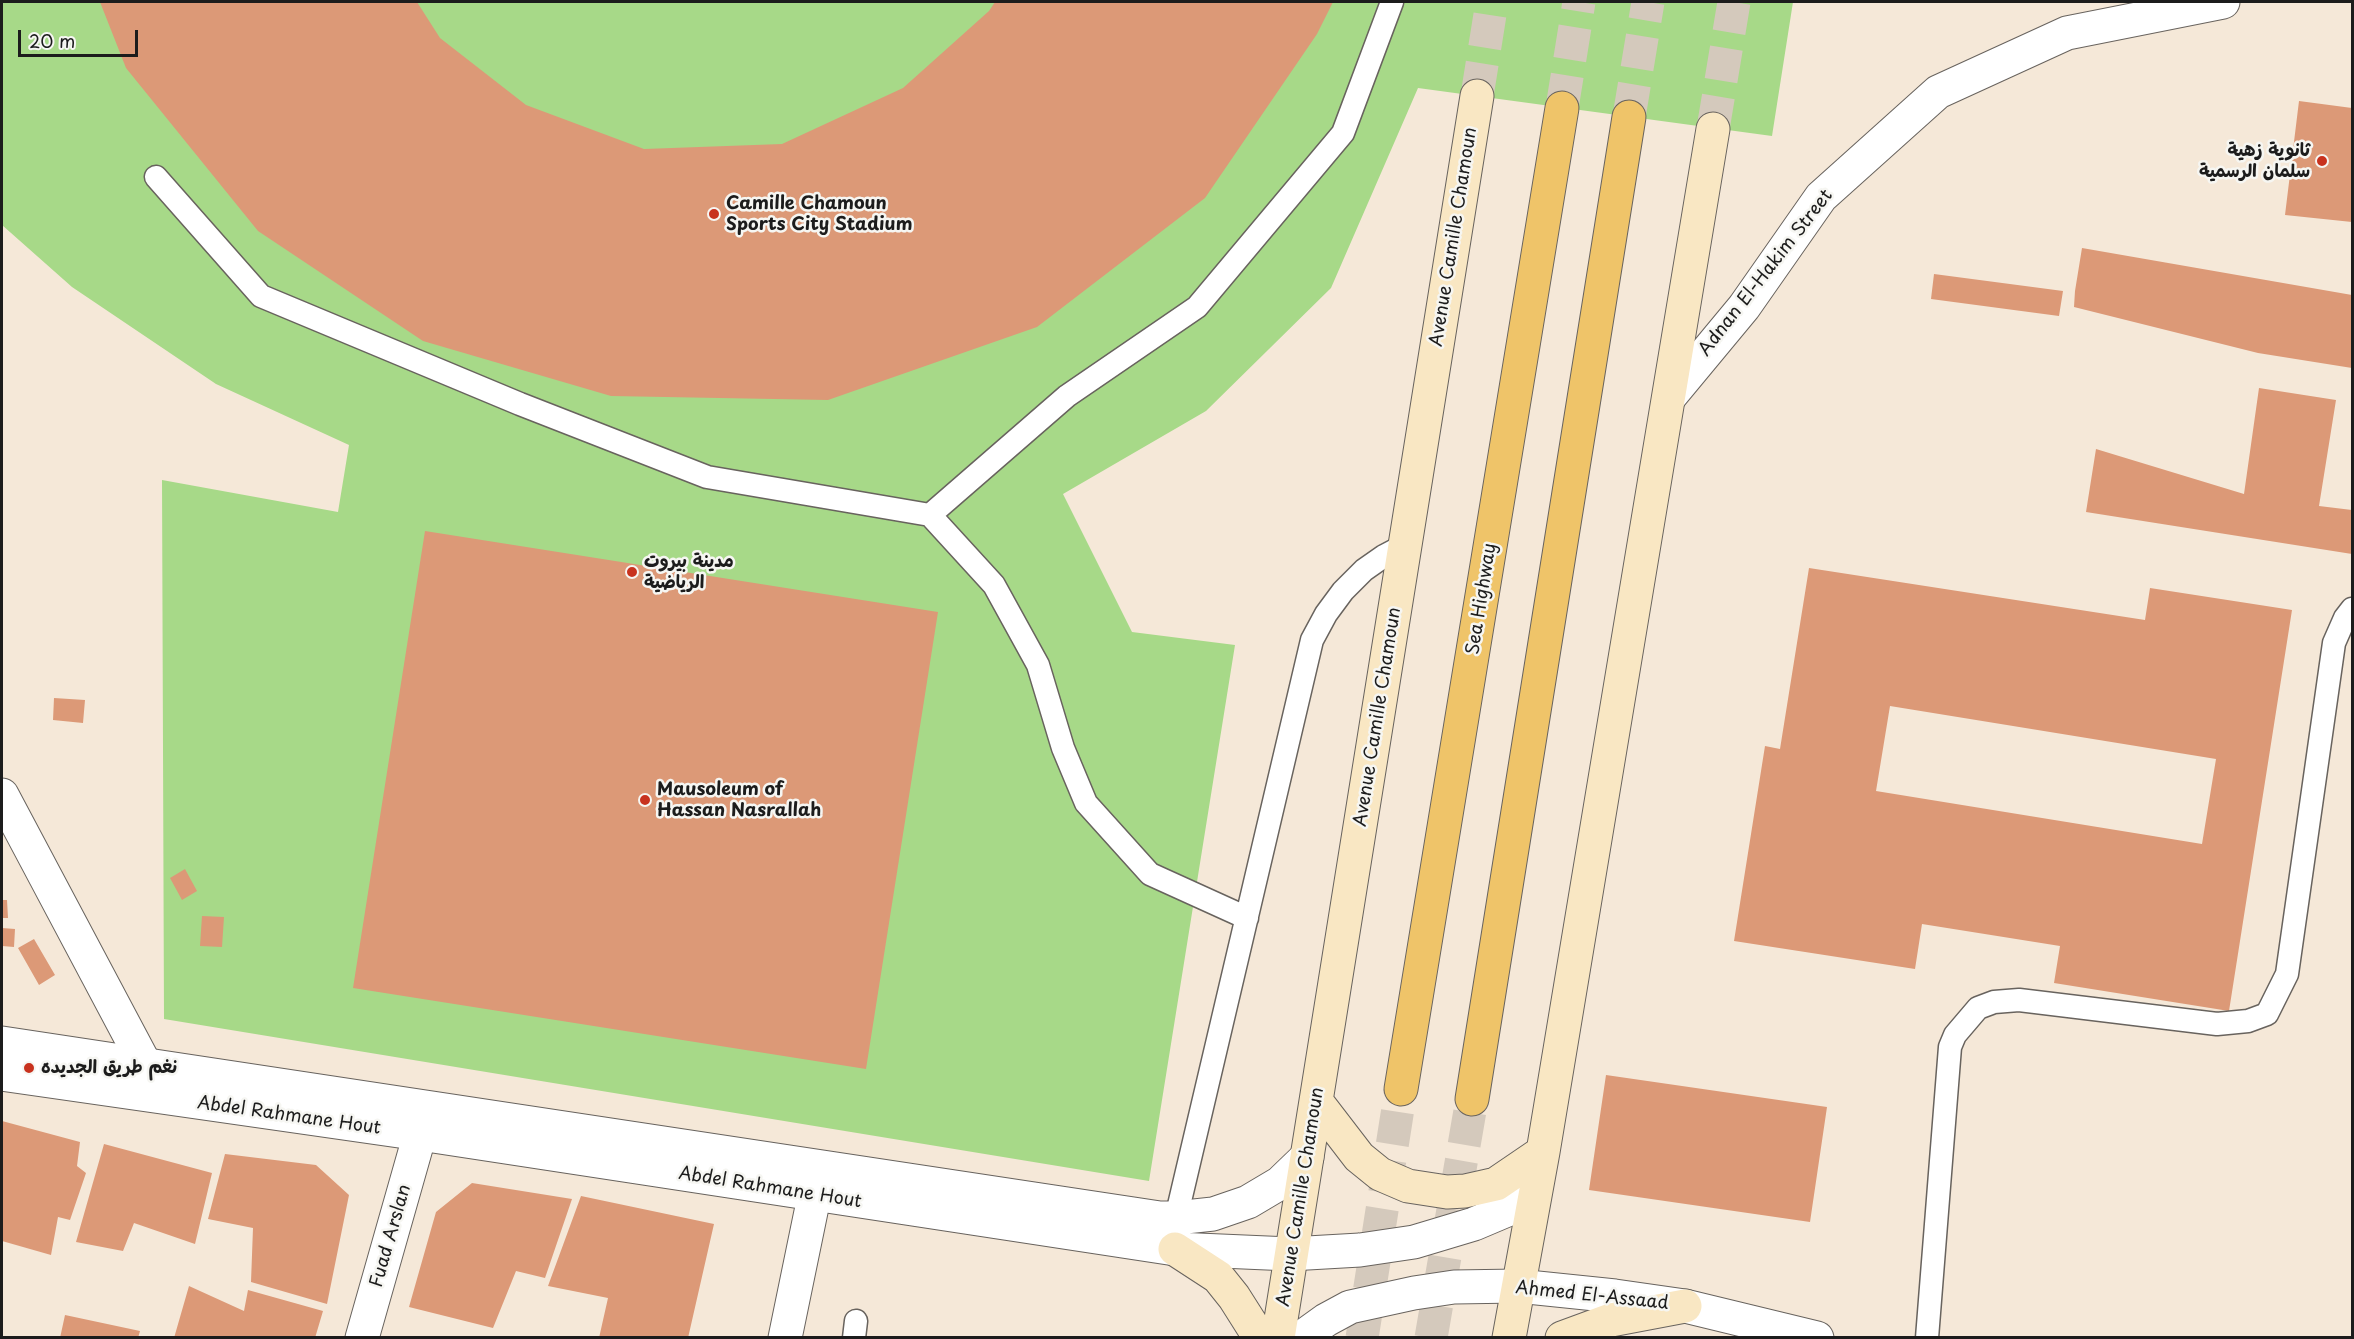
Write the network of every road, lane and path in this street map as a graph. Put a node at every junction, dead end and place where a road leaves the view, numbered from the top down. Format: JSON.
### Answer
{"nodes":[{"id":1,"x":1392,"y":2,"type":"edge"},
{"id":2,"x":2223,"y":2,"type":"edge"},
{"id":3,"x":1477,"y":96,"type":"tunnel mouth"},
{"id":4,"x":1562,"y":108,"type":"tunnel mouth"},
{"id":5,"x":1629,"y":117,"type":"tunnel mouth"},
{"id":6,"x":1713,"y":129,"type":"tunnel mouth"},
{"id":7,"x":156,"y":177,"type":"dead end"},
{"id":8,"x":1671,"y":395,"type":"junction"},
{"id":9,"x":930,"y":514,"type":"junction"},
{"id":10,"x":1405,"y":545,"type":"junction"},
{"id":11,"x":2352,"y":609,"type":"edge"},
{"id":12,"x":2,"y":795,"type":"edge"},
{"id":13,"x":1247,"y":918,"type":"junction"},
{"id":14,"x":2,"y":1043,"type":"edge"},
{"id":15,"x":146,"y":1064,"type":"junction"},
{"id":16,"x":2,"y":1074,"type":"edge"},
{"id":17,"x":1401,"y":1089,"type":"tunnel mouth"},
{"id":18,"x":163,"y":1098,"type":"junction"},
{"id":19,"x":1472,"y":1099,"type":"tunnel mouth"},
{"id":20,"x":1316,"y":1101,"type":"junction"},
{"id":21,"x":420,"y":1134,"type":"junction"},
{"id":22,"x":1543,"y":1152,"type":"junction"},
{"id":23,"x":1307,"y":1157,"type":"junction"},
{"id":24,"x":817,"y":1181,"type":"junction"},
{"id":25,"x":1533,"y":1199,"type":"junction"},
{"id":26,"x":1175,"y":1234,"type":"junction"},
{"id":27,"x":1290,"y":1254,"type":"junction"},
{"id":28,"x":1518,"y":1286,"type":"junction"},
{"id":29,"x":1685,"y":1306,"type":"junction"},
{"id":30,"x":362,"y":1338,"type":"edge"},
{"id":31,"x":785,"y":1338,"type":"edge"},
{"id":32,"x":1260,"y":1338,"type":"edge"},
{"id":33,"x":1278,"y":1338,"type":"edge"},
{"id":34,"x":1301,"y":1338,"type":"edge"},
{"id":35,"x":1509,"y":1338,"type":"edge"},
{"id":36,"x":1562,"y":1338,"type":"edge"},
{"id":37,"x":1817,"y":1338,"type":"edge"},
{"id":38,"x":1927,"y":1338,"type":"edge"}],
"edges":[{"from":1,"to":9,"type":"lane"},
{"from":2,"to":8,"type":"street","name":"Adnan El-Hakim Street"},
{"from":3,"to":10,"type":"main road","name":"Avenue Camille Chamoun"},
{"from":4,"to":17,"type":"highway","name":"Sea Highway"},
{"from":5,"to":19,"type":"highway"},
{"from":6,"to":8,"type":"main road"},
{"from":7,"to":9,"type":"lane"},
{"from":8,"to":22,"type":"main road"},
{"from":9,"to":13,"type":"lane"},
{"from":10,"to":13,"type":"lane"},
{"from":10,"to":20,"type":"main road","name":"Avenue Camille Chamoun"},
{"from":11,"to":38,"type":"lane"},
{"from":12,"to":15,"type":"street"},
{"from":13,"to":26,"type":"lane"},
{"from":14,"to":15,"type":"street","name":"Abdel Rahmane Hout"},
{"from":15,"to":18,"type":"street"},
{"from":15,"to":24,"type":"street","name":"Abdel Rahmane Hout"},
{"from":16,"to":18,"type":"street","name":"Abdel Rahmane Hout"},
{"from":18,"to":21,"type":"street","name":"Abdel Rahmane Hout"},
{"from":20,"to":22,"type":"main road"},
{"from":20,"to":23,"type":"main road","name":"Avenue Camille Chamoun"},
{"from":21,"to":24,"type":"street","name":"Abdel Rahmane Hout"},
{"from":21,"to":30,"type":"street","name":"Fuad Arslan"},
{"from":22,"to":25,"type":"main road"},
{"from":23,"to":26,"type":"street","name":"Abdel Rahmane Hout"},
{"from":23,"to":27,"type":"main road","name":"Avenue Camille Chamoun"},
{"from":24,"to":26,"type":"street","name":"Abdel Rahmane Hout"},
{"from":24,"to":31,"type":"street"},
{"from":25,"to":27,"type":"street","name":"Abdel Rahmane Hout"},
{"from":25,"to":28,"type":"main road"},
{"from":26,"to":27,"type":"street","name":"Abdel Rahmane Hout"},
{"from":26,"to":32,"type":"main road"},
{"from":27,"to":33,"type":"main road","name":"Avenue Camille Chamoun"},
{"from":28,"to":29,"type":"street","name":"Ahmed El-Assaad"},
{"from":28,"to":34,"type":"street","name":"Ahmed El-Assaad"},
{"from":28,"to":35,"type":"main road"},
{"from":29,"to":36,"type":"main road"},
{"from":29,"to":37,"type":"street","name":"Ahmed El-Assaad"}]}
